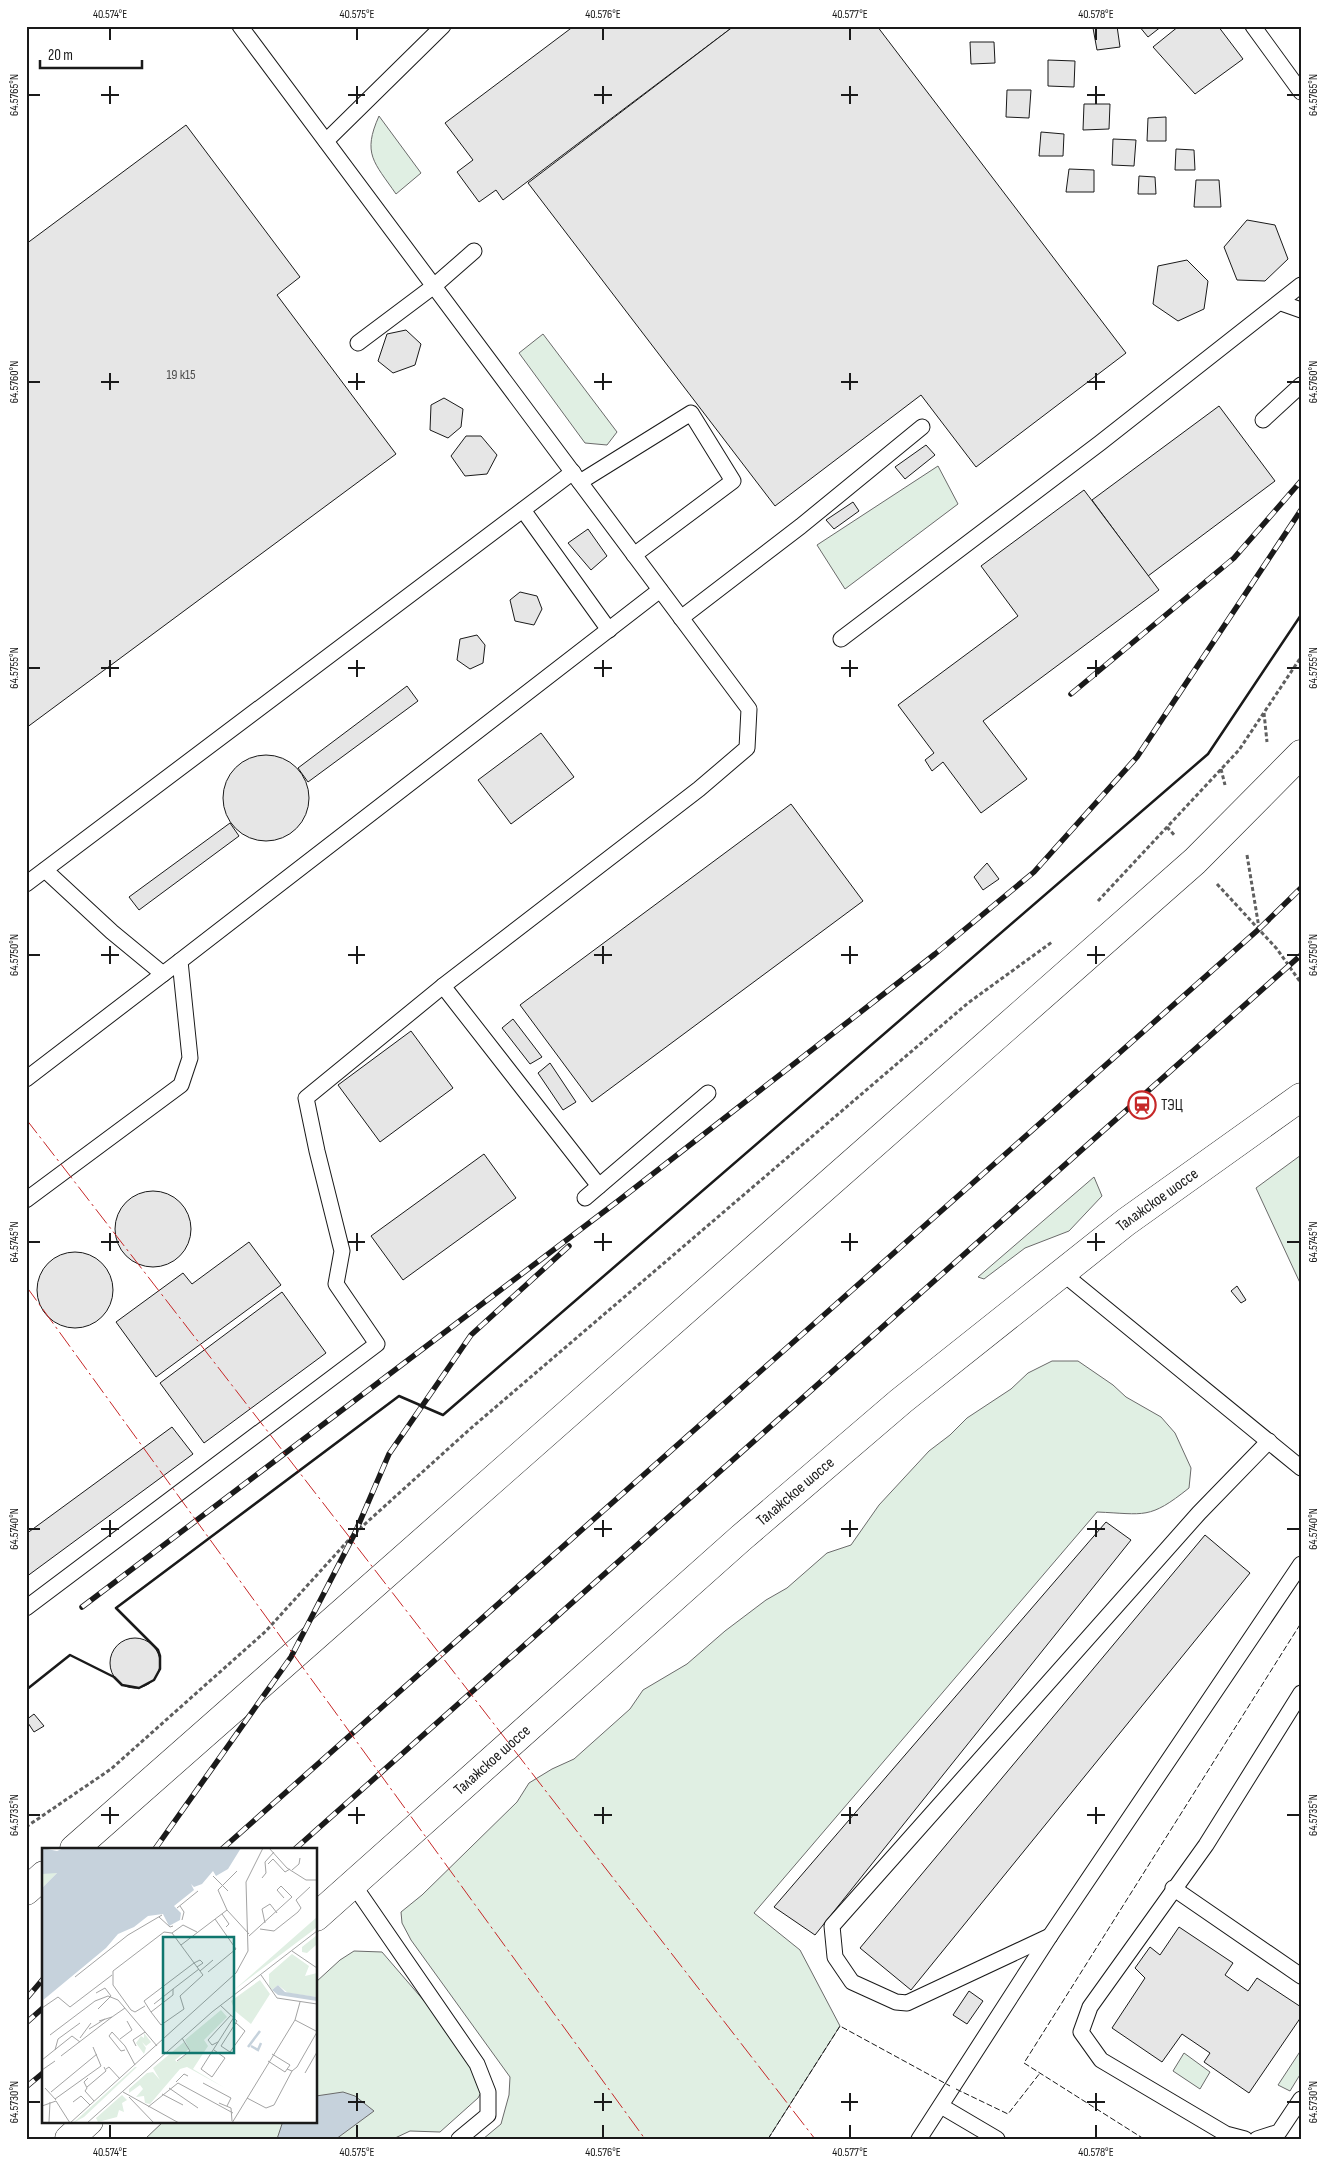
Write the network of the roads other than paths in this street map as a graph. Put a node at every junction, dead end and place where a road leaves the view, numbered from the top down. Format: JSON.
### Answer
{"nodes":[{"id":1,"x":240,"y":26,"type":"edge"},
{"id":2,"x":443,"y":26,"type":"edge"},
{"id":3,"x":1253,"y":26,"type":"edge"},
{"id":4,"x":1301,"y":92,"type":"edge"},
{"id":5,"x":326,"y":141,"type":"junction"},
{"id":6,"x":474,"y":251,"type":"dead end"},
{"id":7,"x":1301,"y":285,"type":"edge"},
{"id":8,"x":434,"y":286,"type":"junction"},
{"id":9,"x":1284,"y":304,"type":"dead end"},
{"id":10,"x":1301,"y":310,"type":"edge"},
{"id":11,"x":358,"y":343,"type":"dead end"},
{"id":12,"x":1301,"y":384,"type":"edge"},
{"id":13,"x":1263,"y":420,"type":"dead end"},
{"id":14,"x":922,"y":427,"type":"dead end"},
{"id":15,"x":576,"y":477,"type":"junction"},
{"id":16,"x":523,"y":510,"type":"junction"},
{"id":17,"x":634,"y":555,"type":"junction"},
{"id":18,"x":660,"y":590,"type":"junction"},
{"id":19,"x":681,"y":618,"type":"junction"},
{"id":20,"x":609,"y":630,"type":"junction"},
{"id":21,"x":841,"y":639,"type":"dead end"},
{"id":22,"x":1301,"y":754,"type":"edge"},
{"id":23,"x":45,"y":870,"type":"junction"},
{"id":24,"x":26,"y":884,"type":"edge"},
{"id":25,"x":180,"y":962,"type":"junction"},
{"id":26,"x":163,"y":974,"type":"junction"},
{"id":27,"x":443,"y":986,"type":"junction"},
{"id":28,"x":26,"y":1079,"type":"edge"},
{"id":29,"x":708,"y":1093,"type":"dead end"},
{"id":30,"x":1301,"y":1097,"type":"edge"},
{"id":31,"x":599,"y":1186,"type":"junction"},
{"id":32,"x":585,"y":1198,"type":"dead end"},
{"id":33,"x":26,"y":1200,"type":"edge"},
{"id":34,"x":1061,"y":1272,"type":"junction"},
{"id":35,"x":1269,"y":1442,"type":"junction"},
{"id":36,"x":1301,"y":1468,"type":"edge"},
{"id":37,"x":1301,"y":1564,"type":"edge"},
{"id":38,"x":26,"y":1608,"type":"edge"},
{"id":39,"x":1301,"y":1693,"type":"edge"},
{"id":40,"x":75,"y":1848,"type":"edge"},
{"id":41,"x":353,"y":1884,"type":"junction"},
{"id":42,"x":1173,"y":1888,"type":"junction"},
{"id":43,"x":318,"y":1914,"type":"edge"},
{"id":44,"x":1050,"y":1936,"type":"junction"},
{"id":45,"x":1301,"y":1976,"type":"edge"},
{"id":46,"x":1301,"y":2099,"type":"edge"},
{"id":47,"x":941,"y":2106,"type":"junction"},
{"id":48,"x":88,"y":2122,"type":"edge"},
{"id":49,"x":69,"y":2139,"type":"edge"},
{"id":50,"x":459,"y":2139,"type":"edge"},
{"id":51,"x":919,"y":2139,"type":"edge"},
{"id":52,"x":997,"y":2139,"type":"edge"},
{"id":53,"x":1245,"y":2139,"type":"edge"},
{"id":54,"x":1257,"y":2139,"type":"edge"}],
"edges":[{"from":1,"to":5,"type":"lane"},
{"from":2,"to":5,"type":"lane"},
{"from":3,"to":4,"type":"lane"},
{"from":5,"to":8,"type":"lane"},
{"from":6,"to":8,"type":"lane"},
{"from":7,"to":21,"type":"lane"},
{"from":8,"to":11,"type":"lane"},
{"from":8,"to":15,"type":"lane"},
{"from":9,"to":10,"type":"lane"},
{"from":12,"to":13,"type":"lane"},
{"from":14,"to":19,"type":"lane"},
{"from":15,"to":16,"type":"lane"},
{"from":15,"to":17,"type":"lane"},
{"from":15,"to":17,"type":"lane"},
{"from":16,"to":20,"type":"lane"},
{"from":16,"to":23,"type":"lane"},
{"from":17,"to":18,"type":"lane"},
{"from":18,"to":19,"type":"lane"},
{"from":18,"to":20,"type":"lane"},
{"from":19,"to":27,"type":"lane"},
{"from":20,"to":25,"type":"lane"},
{"from":22,"to":40,"type":"street"},
{"from":23,"to":24,"type":"lane"},
{"from":23,"to":26,"type":"lane"},
{"from":25,"to":26,"type":"lane"},
{"from":25,"to":33,"type":"lane"},
{"from":26,"to":28,"type":"lane"},
{"from":27,"to":31,"type":"lane"},
{"from":27,"to":38,"type":"lane"},
{"from":29,"to":31,"type":"lane"},
{"from":30,"to":34,"type":"street","name":"Талажское шоссе"},
{"from":31,"to":32,"type":"lane"},
{"from":34,"to":35,"type":"lane"},
{"from":34,"to":41,"type":"street","name":"Талажское шоссе"},
{"from":35,"to":36,"type":"lane"},
{"from":35,"to":44,"type":"lane"},
{"from":37,"to":44,"type":"lane"},
{"from":39,"to":42,"type":"lane"},
{"from":41,"to":43,"type":"street","name":"Талажское шоссе"},
{"from":41,"to":50,"type":"lane"},
{"from":42,"to":45,"type":"lane"},
{"from":42,"to":53,"type":"lane"},
{"from":44,"to":47,"type":"lane"},
{"from":46,"to":54,"type":"lane"},
{"from":47,"to":51,"type":"lane"},
{"from":47,"to":52,"type":"lane"},
{"from":48,"to":49,"type":"street"}]}
